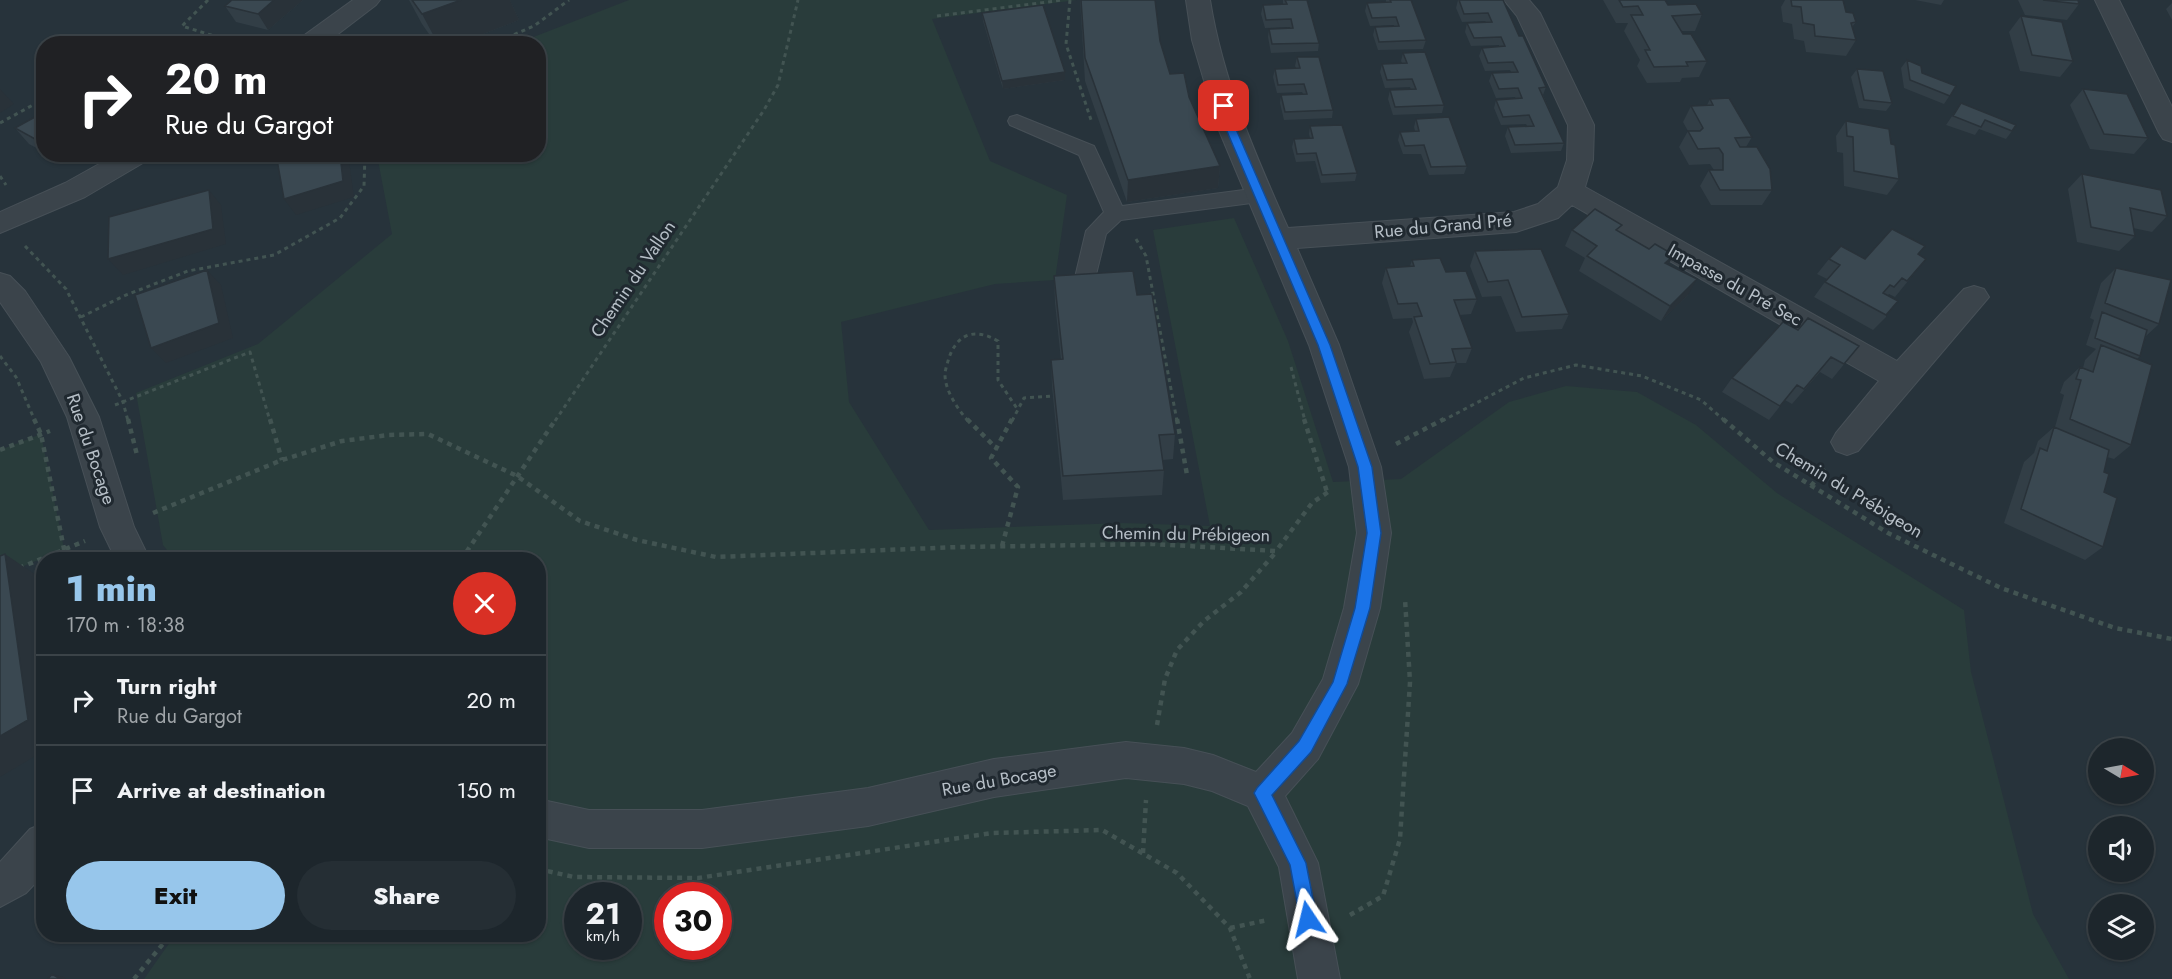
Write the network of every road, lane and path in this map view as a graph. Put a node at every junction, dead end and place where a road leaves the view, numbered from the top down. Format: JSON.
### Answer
{"nodes":[{"id":1,"x":208,"y":0,"type":"edge"},
{"id":2,"x":368,"y":0,"type":"edge"},
{"id":3,"x":569,"y":0,"type":"edge"},
{"id":4,"x":798,"y":0,"type":"edge"},
{"id":5,"x":1063,"y":0,"type":"edge"},
{"id":6,"x":1198,"y":0,"type":"edge"},
{"id":7,"x":1516,"y":0,"type":"edge"},
{"id":8,"x":2107,"y":0,"type":"edge"},
{"id":9,"x":938,"y":16,"type":"dead end"},
{"id":10,"x":214,"y":36,"type":"edge"},
{"id":11,"x":319,"y":36,"type":"edge"},
{"id":12,"x":513,"y":36,"type":"edge"},
{"id":13,"x":36,"y":103,"type":"edge"},
{"id":14,"x":1017,"y":121,"type":"dead end"},
{"id":15,"x":0,"y":123,"type":"edge"},
{"id":16,"x":2172,"y":133,"type":"edge"},
{"id":17,"x":125,"y":162,"type":"edge"},
{"id":18,"x":365,"y":162,"type":"edge"},
{"id":19,"x":1570,"y":191,"type":"junction"},
{"id":20,"x":1259,"y":195,"type":"junction"},
{"id":21,"x":1115,"y":214,"type":"junction"},
{"id":22,"x":0,"y":223,"type":"edge"},
{"id":23,"x":1278,"y":239,"type":"junction"},
{"id":24,"x":0,"y":284,"type":"edge"},
{"id":25,"x":1084,"y":286,"type":"edge"},
{"id":26,"x":1974,"y":297,"type":"dead end"},
{"id":27,"x":81,"y":317,"type":"dead end"},
{"id":28,"x":0,"y":356,"type":"edge"},
{"id":29,"x":1900,"y":378,"type":"junction"},
{"id":30,"x":1053,"y":396,"type":"edge"},
{"id":31,"x":1018,"y":410,"type":"junction"},
{"id":32,"x":83,"y":417,"type":"junction"},
{"id":33,"x":41,"y":434,"type":"junction"},
{"id":34,"x":1846,"y":442,"type":"dead end"},
{"id":35,"x":997,"y":449,"type":"junction"},
{"id":36,"x":0,"y":450,"type":"edge"},
{"id":37,"x":1365,"y":467,"type":"junction"},
{"id":38,"x":517,"y":476,"type":"junction"},
{"id":39,"x":1002,"y":546,"type":"junction"},
{"id":40,"x":1276,"y":551,"type":"junction"},
{"id":41,"x":65,"y":552,"type":"edge"},
{"id":42,"x":129,"y":552,"type":"edge"},
{"id":43,"x":466,"y":552,"type":"edge"},
{"id":44,"x":1404,"y":590,"type":"dead end"},
{"id":45,"x":2172,"y":639,"type":"edge"},
{"id":46,"x":1153,"y":763,"type":"junction"},
{"id":47,"x":1262,"y":793,"type":"junction"},
{"id":48,"x":546,"y":820,"type":"edge"},
{"id":49,"x":36,"y":852,"type":"edge"},
{"id":50,"x":1143,"y":853,"type":"junction"},
{"id":51,"x":546,"y":871,"type":"edge"},
{"id":52,"x":0,"y":887,"type":"edge"},
{"id":53,"x":1308,"y":919,"type":"junction"},
{"id":54,"x":1230,"y":928,"type":"junction"},
{"id":55,"x":164,"y":942,"type":"edge"},
{"id":56,"x":134,"y":979,"type":"edge"},
{"id":57,"x":1250,"y":979,"type":"edge"},
{"id":58,"x":1319,"y":979,"type":"edge"}],
"edges":[{"from":1,"to":10,"type":"path"},
{"from":2,"to":11,"type":"street"},
{"from":3,"to":12,"type":"path"},
{"from":4,"to":38,"type":"path","name":"Chemin du Vallon"},
{"from":5,"to":9,"type":"path"},
{"from":6,"to":20,"type":"street"},
{"from":7,"to":19,"type":"street"},
{"from":8,"to":16,"type":"street"},
{"from":13,"to":15,"type":"path"},
{"from":14,"to":21,"type":"lane"},
{"from":17,"to":22,"type":"street"},
{"from":18,"to":27,"type":"path"},
{"from":19,"to":23,"type":"street","name":"Rue du Grand Pré"},
{"from":19,"to":29,"type":"street","name":"Impasse du Pré Sec"},
{"from":20,"to":21,"type":"lane"},
{"from":20,"to":23,"type":"street"},
{"from":21,"to":25,"type":"lane"},
{"from":23,"to":37,"type":"street"},
{"from":24,"to":32,"type":"street","name":"Rue du Bocage"},
{"from":26,"to":29,"type":"street"},
{"from":28,"to":33,"type":"path"},
{"from":29,"to":34,"type":"street"},
{"from":30,"to":31,"type":"path"},
{"from":31,"to":35,"type":"path"},
{"from":31,"to":35,"type":"path"},
{"from":32,"to":33,"type":"path"},
{"from":32,"to":38,"type":"path","name":"Chemin du Prébigeon"},
{"from":32,"to":42,"type":"street","name":"Rue du Bocage"},
{"from":33,"to":36,"type":"path"},
{"from":33,"to":41,"type":"path"},
{"from":35,"to":39,"type":"path"},
{"from":37,"to":40,"type":"path","name":"Chemin du Prébigeon"},
{"from":37,"to":45,"type":"path","name":"Chemin du Prébigeon"},
{"from":37,"to":47,"type":"street"},
{"from":38,"to":39,"type":"path","name":"Chemin du Prébigeon"},
{"from":38,"to":43,"type":"path","name":"Chemin du Vallon"},
{"from":39,"to":40,"type":"path","name":"Chemin du Prébigeon"},
{"from":40,"to":46,"type":"path"},
{"from":44,"to":53,"type":"path"},
{"from":46,"to":47,"type":"street","name":"Rue du Bocage"},
{"from":46,"to":48,"type":"street","name":"Rue du Bocage"},
{"from":46,"to":50,"type":"path"},
{"from":47,"to":53,"type":"street"},
{"from":49,"to":52,"type":"street"},
{"from":50,"to":51,"type":"path"},
{"from":50,"to":54,"type":"path"},
{"from":53,"to":54,"type":"path"},
{"from":53,"to":58,"type":"street"},
{"from":54,"to":57,"type":"path"},
{"from":55,"to":56,"type":"path"}]}
